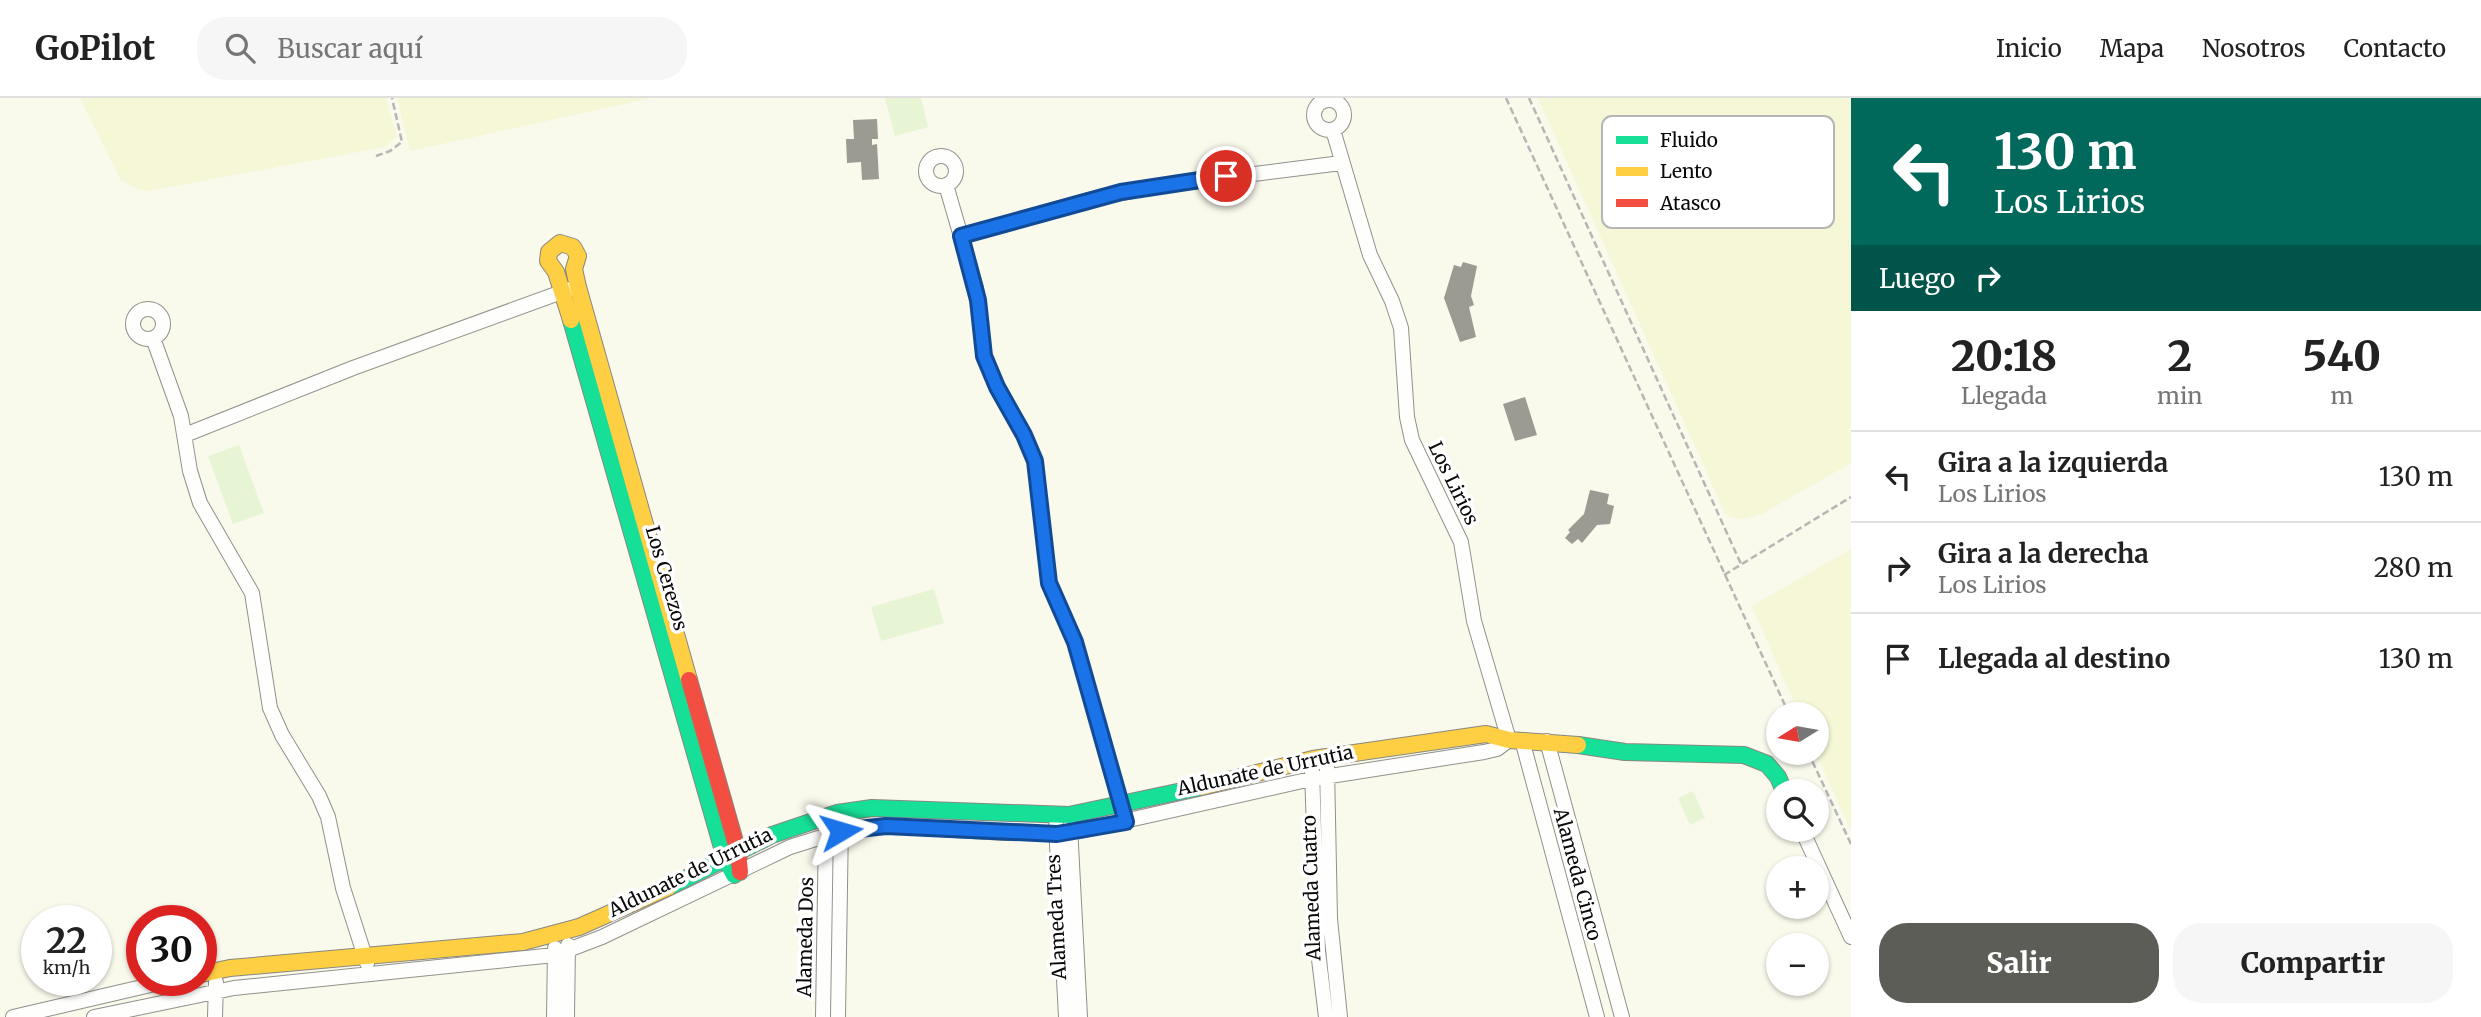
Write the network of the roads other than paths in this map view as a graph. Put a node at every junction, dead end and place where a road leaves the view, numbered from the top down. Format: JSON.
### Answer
{"nodes":[{"id":1,"x":1333,"y":130,"type":"dead end"},
{"id":2,"x":1341,"y":163,"type":"junction"},
{"id":3,"x":946,"y":185,"type":"dead end"},
{"id":4,"x":961,"y":236,"type":"junction"},
{"id":5,"x":574,"y":269,"type":"junction"},
{"id":6,"x":556,"y":272,"type":"junction"},
{"id":7,"x":571,"y":289,"type":"junction"},
{"id":8,"x":153,"y":338,"type":"dead end"},
{"id":9,"x":186,"y":435,"type":"junction"},
{"id":10,"x":1515,"y":740,"type":"junction"},
{"id":11,"x":1546,"y":741,"type":"junction"},
{"id":12,"x":1320,"y":758,"type":"junction"},
{"id":13,"x":1327,"y":776,"type":"junction"},
{"id":14,"x":1311,"y":779,"type":"junction"},
{"id":15,"x":1779,"y":779,"type":"edge"},
{"id":16,"x":1122,"y":805,"type":"junction"},
{"id":17,"x":833,"y":813,"type":"junction"},
{"id":18,"x":1063,"y":816,"type":"junction"},
{"id":19,"x":1126,"y":822,"type":"junction"},
{"id":20,"x":841,"y":831,"type":"junction"},
{"id":21,"x":1064,"y":833,"type":"junction"},
{"id":22,"x":826,"y":835,"type":"junction"},
{"id":23,"x":1807,"y":842,"type":"edge"},
{"id":24,"x":731,"y":855,"type":"junction"},
{"id":25,"x":737,"y":874,"type":"junction"},
{"id":26,"x":562,"y":933,"type":"junction"},
{"id":27,"x":1851,"y":937,"type":"edge"},
{"id":28,"x":562,"y":953,"type":"junction"},
{"id":29,"x":366,"y":957,"type":"junction"},
{"id":30,"x":217,"y":971,"type":"edge"},
{"id":31,"x":370,"y":975,"type":"junction"},
{"id":32,"x":217,"y":990,"type":"edge"},
{"id":33,"x":126,"y":991,"type":"edge"},
{"id":34,"x":189,"y":996,"type":"edge"},
{"id":35,"x":216,"y":996,"type":"edge"},
{"id":36,"x":12,"y":1017,"type":"edge"},
{"id":37,"x":94,"y":1017,"type":"edge"},
{"id":38,"x":215,"y":1017,"type":"edge"},
{"id":39,"x":554,"y":1017,"type":"edge"},
{"id":40,"x":567,"y":1017,"type":"edge"},
{"id":41,"x":823,"y":1017,"type":"edge"},
{"id":42,"x":838,"y":1017,"type":"edge"},
{"id":43,"x":1066,"y":1017,"type":"edge"},
{"id":44,"x":1080,"y":1017,"type":"edge"},
{"id":45,"x":1326,"y":1017,"type":"edge"},
{"id":46,"x":1340,"y":1017,"type":"edge"},
{"id":47,"x":1597,"y":1017,"type":"edge"},
{"id":48,"x":1622,"y":1017,"type":"edge"}],
"edges":[{"from":1,"to":2,"type":"street","name":"Los Lirios"},
{"from":2,"to":4,"type":"street"},
{"from":2,"to":10,"type":"street","name":"Los Lirios"},
{"from":3,"to":4,"type":"street"},
{"from":4,"to":16,"type":"street"},
{"from":5,"to":6,"type":"street"},
{"from":5,"to":6,"type":"street","name":"Los Cerezos"},
{"from":5,"to":7,"type":"street","name":"Los Cerezos"},
{"from":6,"to":7,"type":"street","name":"Los Cerezos"},
{"from":7,"to":9,"type":"street"},
{"from":7,"to":24,"type":"street","name":"Los Cerezos"},
{"from":8,"to":9,"type":"street"},
{"from":9,"to":29,"type":"street"},
{"from":10,"to":11,"type":"street","name":"Aldunate de Urrutia"},
{"from":10,"to":12,"type":"street","name":"Aldunate de Urrutia"},
{"from":10,"to":13,"type":"street","name":"Aldunate de Urrutia"},
{"from":10,"to":47,"type":"street","name":"Alameda Cinco"},
{"from":11,"to":15,"type":"street","name":"Aldunate de Urrutia"},
{"from":11,"to":48,"type":"street","name":"Alameda Cinco"},
{"from":12,"to":13,"type":"street","name":"Alameda Cuatro"},
{"from":12,"to":14,"type":"street","name":"Alameda Cuatro"},
{"from":12,"to":16,"type":"street","name":"Aldunate de Urrutia"},
{"from":13,"to":14,"type":"street","name":"Aldunate de Urrutia"},
{"from":13,"to":46,"type":"street","name":"Alameda Cuatro"},
{"from":14,"to":19,"type":"street","name":"Aldunate de Urrutia"},
{"from":14,"to":45,"type":"street","name":"Alameda Cuatro"},
{"from":16,"to":18,"type":"street","name":"Aldunate de Urrutia"},
{"from":16,"to":19,"type":"street"},
{"from":17,"to":18,"type":"street","name":"Aldunate de Urrutia"},
{"from":17,"to":20,"type":"street","name":"Alameda Dos"},
{"from":17,"to":22,"type":"street","name":"Alameda Dos"},
{"from":17,"to":24,"type":"street","name":"Aldunate de Urrutia"},
{"from":18,"to":21,"type":"street","name":"Alameda Tres"},
{"from":19,"to":21,"type":"street","name":"Aldunate de Urrutia"},
{"from":20,"to":21,"type":"street","name":"Aldunate de Urrutia"},
{"from":20,"to":22,"type":"street","name":"Aldunate de Urrutia"},
{"from":20,"to":42,"type":"street","name":"Alameda Dos"},
{"from":21,"to":43,"type":"street","name":"Alameda Tres"},
{"from":21,"to":44,"type":"street","name":"Alameda Tres"},
{"from":22,"to":25,"type":"street","name":"Aldunate de Urrutia"},
{"from":22,"to":41,"type":"street","name":"Alameda Dos"},
{"from":23,"to":27,"type":"street"},
{"from":24,"to":25,"type":"street","name":"Los Cerezos"},
{"from":24,"to":26,"type":"street","name":"Aldunate de Urrutia"},
{"from":25,"to":28,"type":"street","name":"Aldunate de Urrutia"},
{"from":26,"to":28,"type":"street"},
{"from":26,"to":29,"type":"street","name":"Aldunate de Urrutia"},
{"from":28,"to":31,"type":"street","name":"Aldunate de Urrutia"},
{"from":28,"to":39,"type":"street"},
{"from":28,"to":40,"type":"street"},
{"from":29,"to":30,"type":"street","name":"Aldunate de Urrutia"},
{"from":29,"to":31,"type":"street"},
{"from":31,"to":32,"type":"street","name":"Aldunate de Urrutia"},
{"from":33,"to":36,"type":"street"},
{"from":34,"to":37,"type":"street","name":"Aldunate de Urrutia"},
{"from":35,"to":38,"type":"street"}]}
